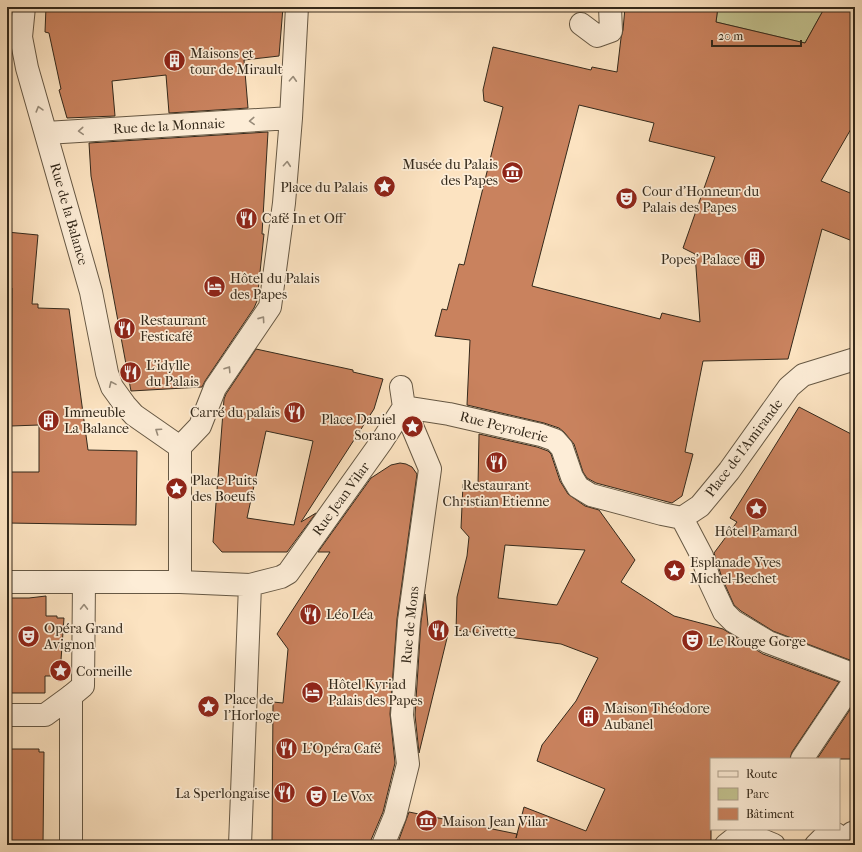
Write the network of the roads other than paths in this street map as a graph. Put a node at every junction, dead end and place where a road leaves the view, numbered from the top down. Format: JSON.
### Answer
{"nodes":[{"id":1,"x":24,"y":7,"type":"edge"},
{"id":2,"x":297,"y":7,"type":"edge"},
{"id":3,"x":610,"y":7,"type":"edge"},
{"id":4,"x":581,"y":24,"type":"dead end"},
{"id":5,"x":291,"y":118,"type":"junction"},
{"id":6,"x":46,"y":133,"type":"junction"},
{"id":7,"x":855,"y":359,"type":"edge"},
{"id":8,"x":402,"y":397,"type":"junction"},
{"id":9,"x":180,"y":447,"type":"junction"},
{"id":10,"x":682,"y":518,"type":"junction"},
{"id":11,"x":7,"y":582,"type":"edge"},
{"id":12,"x":84,"y":582,"type":"junction"},
{"id":13,"x":180,"y":582,"type":"junction"},
{"id":14,"x":250,"y":585,"type":"junction"},
{"id":15,"x":855,"y":675,"type":"edge"},
{"id":16,"x":855,"y":680,"type":"edge"},
{"id":17,"x":70,"y":696,"type":"junction"},
{"id":18,"x":7,"y":715,"type":"edge"},
{"id":19,"x":803,"y":758,"type":"edge"},
{"id":20,"x":745,"y":830,"type":"edge"},
{"id":21,"x":848,"y":834,"type":"edge"},
{"id":22,"x":71,"y":845,"type":"edge"},
{"id":23,"x":240,"y":845,"type":"edge"},
{"id":24,"x":384,"y":845,"type":"edge"},
{"id":25,"x":726,"y":845,"type":"edge"},
{"id":26,"x":774,"y":845,"type":"edge"},
{"id":27,"x":816,"y":845,"type":"edge"}],
"edges":[{"from":6,"to":1,"type":"street","name":"Rue de la Balance","one_way":true},
{"from":5,"to":2,"type":"street","one_way":true},
{"from":3,"to":4,"type":"street"},
{"from":5,"to":6,"type":"street","name":"Rue de la Monnaie","one_way":true},
{"from":9,"to":5,"type":"street","one_way":true},
{"from":9,"to":6,"type":"street","name":"Rue de la Balance","one_way":true},
{"from":7,"to":10,"type":"street","name":"Place de l'Amirande"},
{"from":8,"to":10,"type":"street","name":"Rue Peyrolerie"},
{"from":8,"to":14,"type":"street","name":"Rue Jean Vilar"},
{"from":8,"to":24,"type":"street","name":"Rue de Mons"},
{"from":9,"to":13,"type":"street"},
{"from":10,"to":15,"type":"street"},
{"from":11,"to":12,"type":"street"},
{"from":12,"to":13,"type":"street"},
{"from":17,"to":12,"type":"street","one_way":true},
{"from":13,"to":14,"type":"street"},
{"from":14,"to":23,"type":"street"},
{"from":16,"to":19,"type":"street"},
{"from":17,"to":18,"type":"street"},
{"from":17,"to":22,"type":"street"},
{"from":20,"to":25,"type":"street"},
{"from":20,"to":26,"type":"street"},
{"from":21,"to":27,"type":"street"}]}
